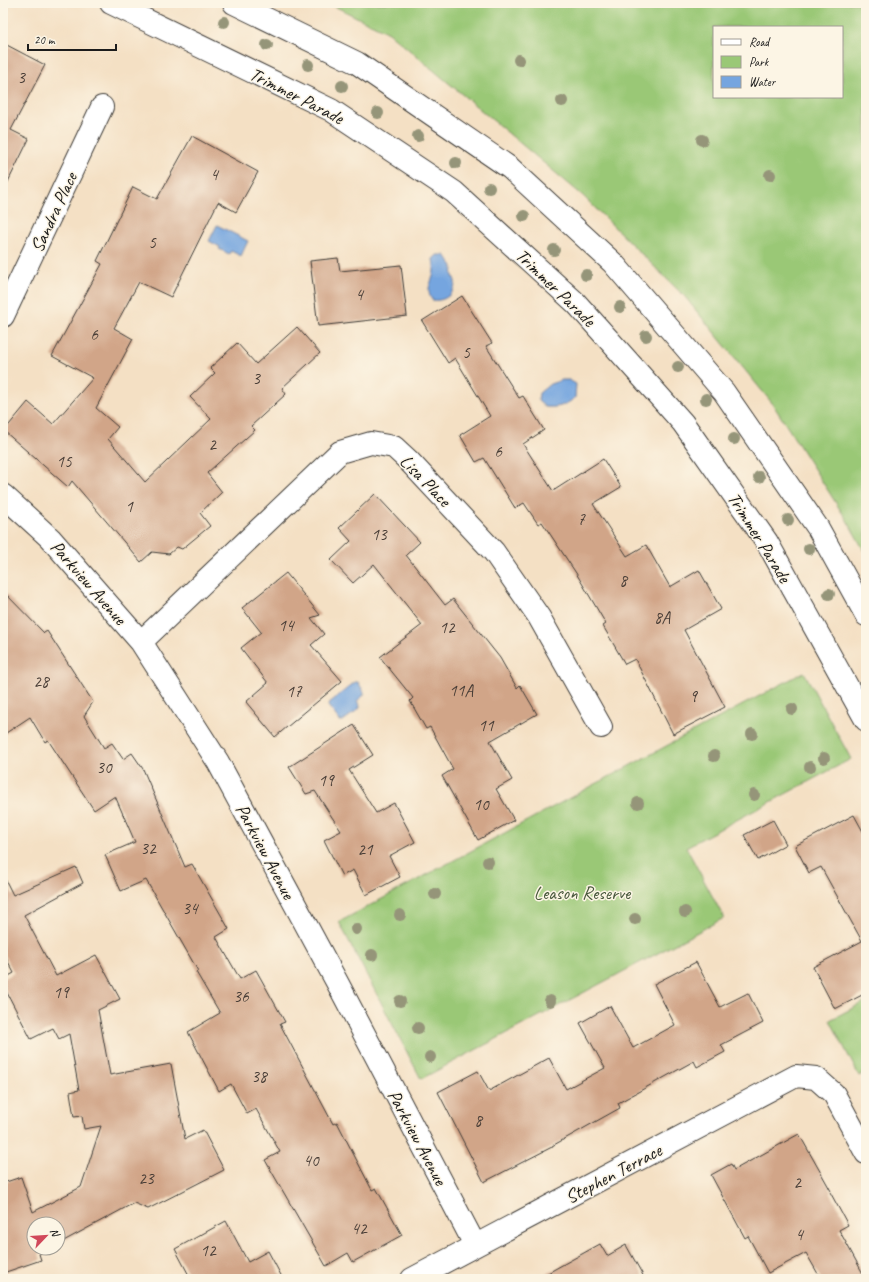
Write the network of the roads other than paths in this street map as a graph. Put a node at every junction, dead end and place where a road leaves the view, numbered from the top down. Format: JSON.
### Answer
{"nodes":[{"id":1,"x":111,"y":3,"type":"edge"},
{"id":2,"x":234,"y":3,"type":"edge"},
{"id":3,"x":102,"y":107,"type":"dead end"},
{"id":4,"x":3,"y":316,"type":"edge"},
{"id":5,"x":3,"y":495,"type":"edge"},
{"id":6,"x":866,"y":615,"type":"edge"},
{"id":7,"x":141,"y":642,"type":"junction"},
{"id":8,"x":865,"y":717,"type":"edge"},
{"id":9,"x":601,"y":727,"type":"dead end"},
{"id":10,"x":866,"y":1153,"type":"edge"},
{"id":11,"x":475,"y":1245,"type":"junction"},
{"id":12,"x":412,"y":1279,"type":"edge"}],
"edges":[{"from":1,"to":8,"type":"street","name":"Trimmer Parade"},
{"from":2,"to":6,"type":"street"},
{"from":3,"to":4,"type":"street","name":"Sandra Place"},
{"from":5,"to":7,"type":"street","name":"Parkview Avenue"},
{"from":7,"to":9,"type":"street","name":"Lisa Place"},
{"from":7,"to":11,"type":"street","name":"Parkview Avenue"},
{"from":10,"to":11,"type":"street","name":"Stephen Terrace"},
{"from":11,"to":12,"type":"street","name":"Stephen Terrace"}]}
